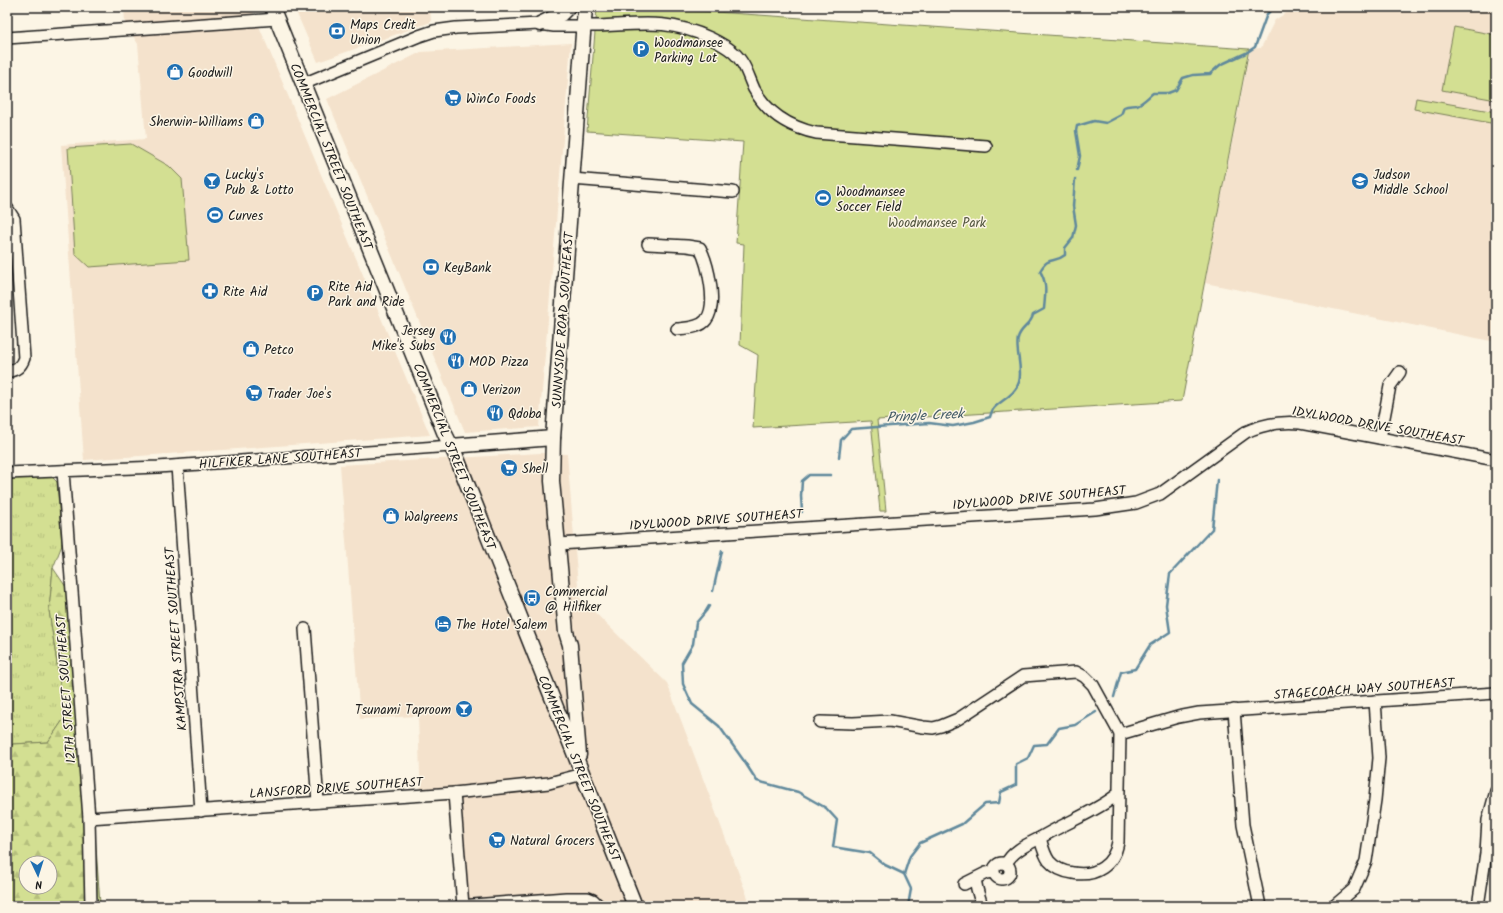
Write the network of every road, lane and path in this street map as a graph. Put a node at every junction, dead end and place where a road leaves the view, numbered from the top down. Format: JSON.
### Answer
{"nodes":[{"id":1,"x":568,"y":7,"type":"edge"},
{"id":2,"x":585,"y":7,"type":"edge"},
{"id":3,"x":274,"y":13,"type":"edge"},
{"id":4,"x":540,"y":24,"type":"junction"},
{"id":5,"x":584,"y":26,"type":"junction"},
{"id":6,"x":7,"y":38,"type":"edge"},
{"id":7,"x":303,"y":84,"type":"junction"},
{"id":8,"x":986,"y":146,"type":"dead end"},
{"id":9,"x":572,"y":179,"type":"junction"},
{"id":10,"x":733,"y":192,"type":"dead end"},
{"id":11,"x":7,"y":208,"type":"edge"},
{"id":12,"x":648,"y":244,"type":"dead end"},
{"id":13,"x":676,"y":329,"type":"dead end"},
{"id":14,"x":7,"y":372,"type":"edge"},
{"id":15,"x":1400,"y":372,"type":"dead end"},
{"id":16,"x":553,"y":438,"type":"junction"},
{"id":17,"x":1380,"y":438,"type":"junction"},
{"id":18,"x":451,"y":446,"type":"junction"},
{"id":19,"x":1496,"y":460,"type":"edge"},
{"id":20,"x":177,"y":466,"type":"junction"},
{"id":21,"x":63,"y":471,"type":"junction"},
{"id":22,"x":7,"y":473,"type":"edge"},
{"id":23,"x":559,"y":544,"type":"junction"},
{"id":24,"x":305,"y":629,"type":"dead end"},
{"id":25,"x":1496,"y":693,"type":"edge"},
{"id":26,"x":1375,"y":701,"type":"junction"},
{"id":27,"x":1234,"y":710,"type":"junction"},
{"id":28,"x":820,"y":722,"type":"dead end"},
{"id":29,"x":1120,"y":734,"type":"junction"},
{"id":30,"x":581,"y":771,"type":"junction"},
{"id":31,"x":1496,"y":791,"type":"edge"},
{"id":32,"x":454,"y":793,"type":"junction"},
{"id":33,"x":1118,"y":794,"type":"junction"},
{"id":34,"x":318,"y":802,"type":"junction"},
{"id":35,"x":201,"y":810,"type":"junction"},
{"id":36,"x":89,"y":818,"type":"junction"},
{"id":37,"x":1040,"y":838,"type":"junction"},
{"id":38,"x":1491,"y":853,"type":"edge"},
{"id":39,"x":975,"y":879,"type":"junction"},
{"id":40,"x":964,"y":884,"type":"dead end"},
{"id":41,"x":91,"y":906,"type":"edge"},
{"id":42,"x":460,"y":906,"type":"edge"},
{"id":43,"x":463,"y":906,"type":"edge"},
{"id":44,"x":599,"y":906,"type":"edge"},
{"id":45,"x":635,"y":906,"type":"edge"},
{"id":46,"x":982,"y":906,"type":"edge"},
{"id":47,"x":1260,"y":906,"type":"edge"},
{"id":48,"x":1334,"y":906,"type":"edge"},
{"id":49,"x":1478,"y":906,"type":"edge"}],
"edges":[{"from":1,"to":4,"type":"main road"},
{"from":2,"to":5,"type":"main road","name":"SUNNYSIDE ROAD SOUTHEAST"},
{"from":3,"to":6,"type":"street"},
{"from":3,"to":7,"type":"main road","name":"COMMERCIAL STREET SOUTHEAST"},
{"from":4,"to":5,"type":"street"},
{"from":4,"to":7,"type":"street"},
{"from":5,"to":8,"type":"street"},
{"from":5,"to":9,"type":"main road","name":"SUNNYSIDE ROAD SOUTHEAST"},
{"from":7,"to":18,"type":"main road","name":"COMMERCIAL STREET SOUTHEAST"},
{"from":9,"to":10,"type":"street"},
{"from":9,"to":16,"type":"main road","name":"SUNNYSIDE ROAD SOUTHEAST"},
{"from":11,"to":14,"type":"street"},
{"from":12,"to":13,"type":"street"},
{"from":15,"to":17,"type":"street"},
{"from":16,"to":18,"type":"main road","name":"HILFIKER LANE SOUTHEAST"},
{"from":16,"to":23,"type":"main road","name":"SUNNYSIDE ROAD SOUTHEAST"},
{"from":17,"to":19,"type":"street","name":"IDYLWOOD DRIVE SOUTHEAST"},
{"from":17,"to":23,"type":"street","name":"IDYLWOOD DRIVE SOUTHEAST"},
{"from":18,"to":20,"type":"street","name":"HILFIKER LANE SOUTHEAST"},
{"from":18,"to":30,"type":"main road","name":"COMMERCIAL STREET SOUTHEAST"},
{"from":20,"to":21,"type":"street","name":"HILFIKER LANE SOUTHEAST"},
{"from":20,"to":35,"type":"street","name":"KAMPSTRA STREET SOUTHEAST"},
{"from":21,"to":22,"type":"street","name":"HILFIKER LANE SOUTHEAST"},
{"from":21,"to":36,"type":"street","name":"12TH STREET SOUTHEAST"},
{"from":23,"to":30,"type":"main road","name":"SUNNYSIDE ROAD SOUTHEAST"},
{"from":24,"to":34,"type":"street"},
{"from":25,"to":26,"type":"street","name":"STAGECOACH WAY SOUTHEAST"},
{"from":26,"to":27,"type":"street","name":"STAGECOACH WAY SOUTHEAST"},
{"from":26,"to":48,"type":"street"},
{"from":27,"to":29,"type":"street","name":"STAGECOACH WAY SOUTHEAST"},
{"from":27,"to":47,"type":"street"},
{"from":28,"to":29,"type":"street"},
{"from":29,"to":33,"type":"street"},
{"from":30,"to":32,"type":"street","name":"LANSFORD DRIVE SOUTHEAST"},
{"from":30,"to":45,"type":"main road","name":"COMMERCIAL STREET SOUTHEAST"},
{"from":31,"to":38,"type":"street"},
{"from":32,"to":34,"type":"street","name":"LANSFORD DRIVE SOUTHEAST"},
{"from":32,"to":43,"type":"street"},
{"from":33,"to":37,"type":"street"},
{"from":33,"to":37,"type":"street"},
{"from":34,"to":35,"type":"street","name":"LANSFORD DRIVE SOUTHEAST"},
{"from":35,"to":36,"type":"street","name":"LANSFORD DRIVE SOUTHEAST"},
{"from":36,"to":41,"type":"street","name":"12TH STREET SOUTHEAST"},
{"from":37,"to":39,"type":"street"},
{"from":38,"to":49,"type":"street"},
{"from":39,"to":40,"type":"street"},
{"from":39,"to":46,"type":"street"},
{"from":42,"to":43,"type":"street"},
{"from":43,"to":44,"type":"street"}]}
